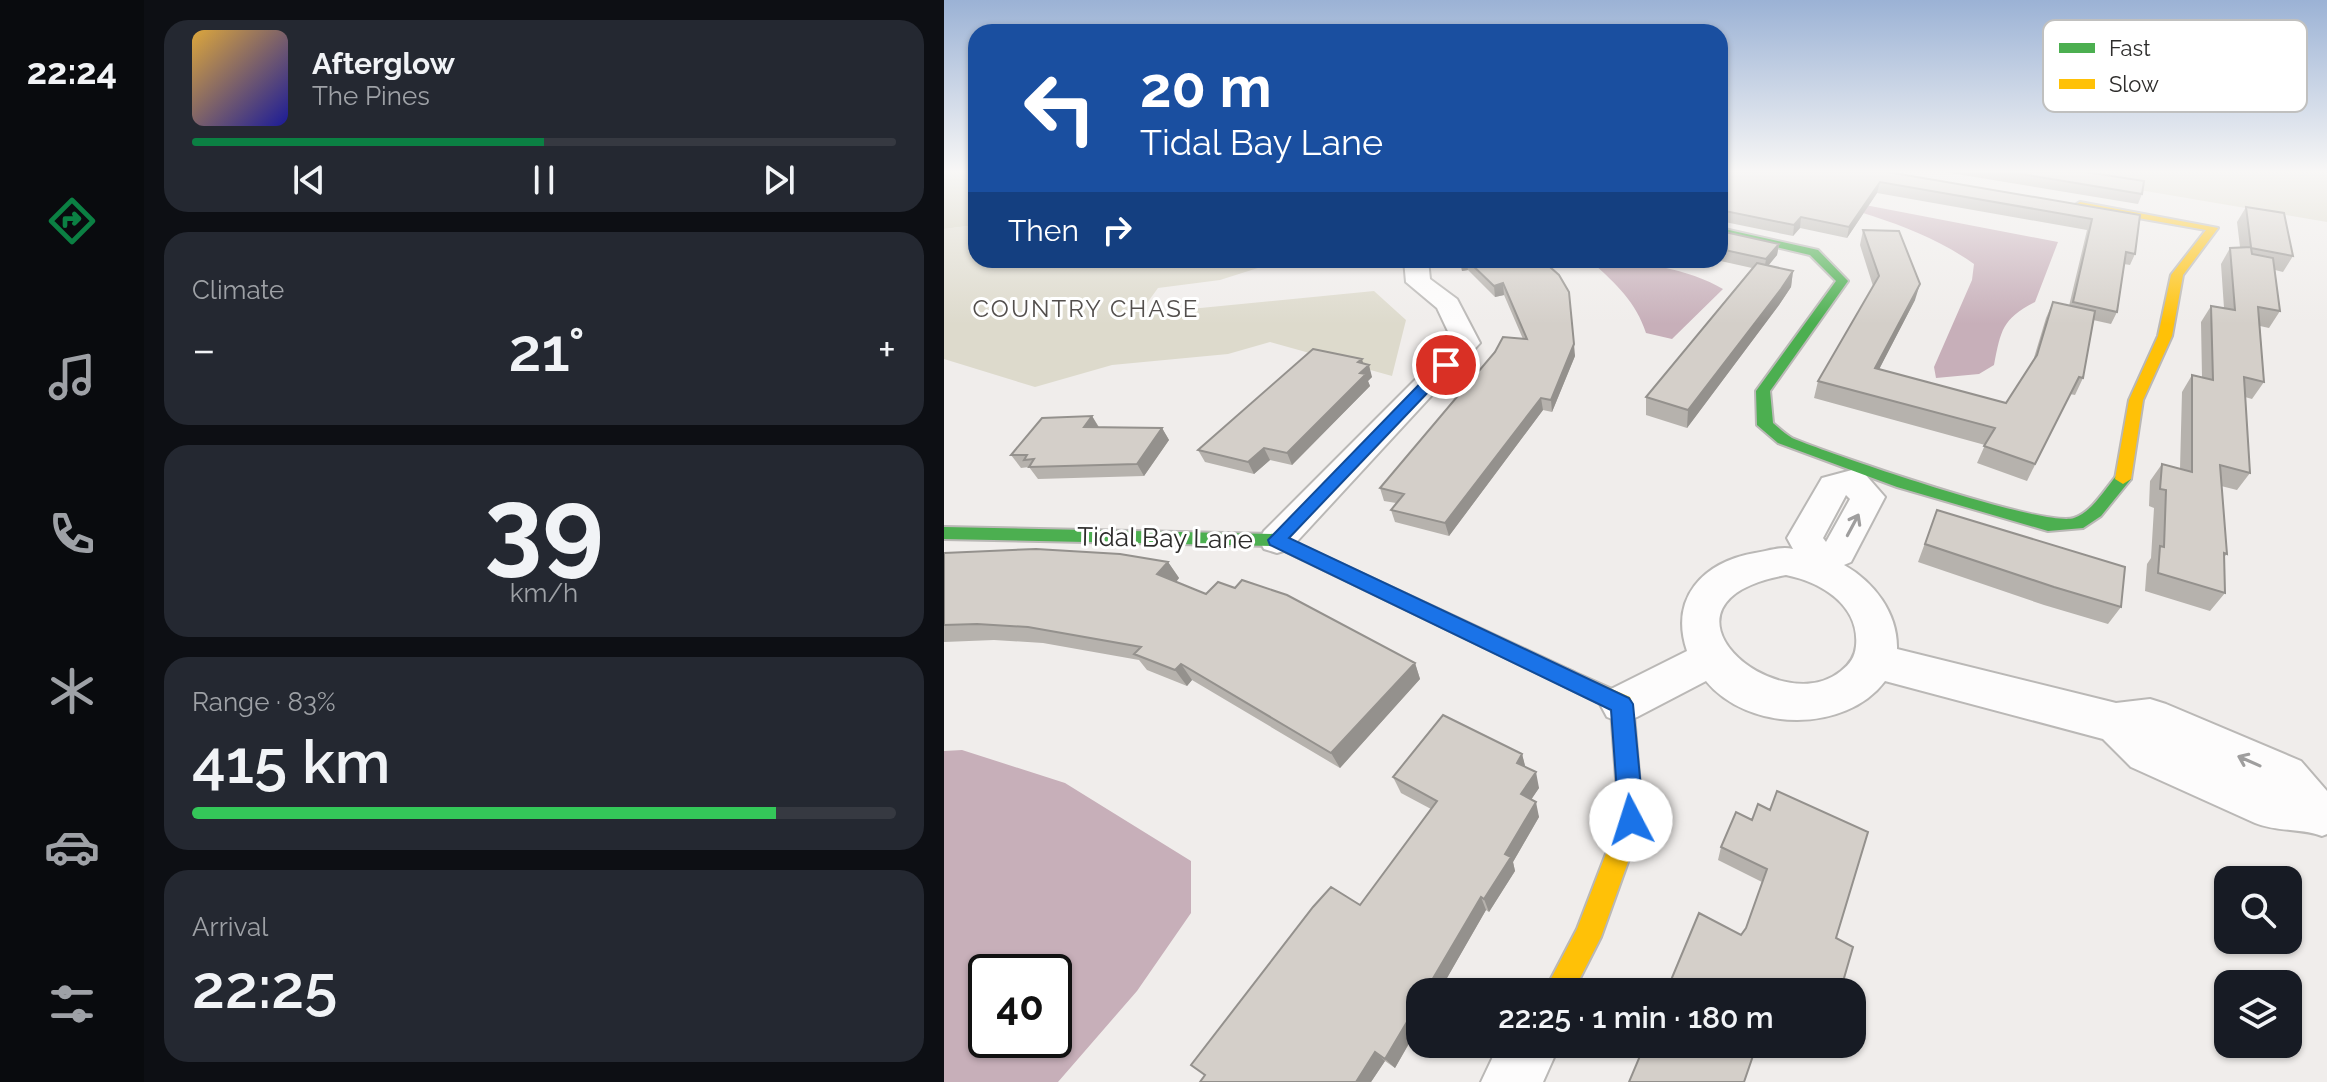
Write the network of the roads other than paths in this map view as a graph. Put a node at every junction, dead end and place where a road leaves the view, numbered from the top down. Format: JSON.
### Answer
{"nodes":[{"id":1,"x":2181,"y":222,"type":"edge"},
{"id":2,"x":1728,"y":233,"type":"edge"},
{"id":3,"x":1417,"y":268,"type":"edge"},
{"id":4,"x":1853,"y":474,"type":"junction"},
{"id":5,"x":944,"y":533,"type":"edge"},
{"id":6,"x":1277,"y":540,"type":"junction"},
{"id":7,"x":1815,"y":562,"type":"junction"},
{"id":8,"x":1712,"y":658,"type":"junction"},
{"id":9,"x":1875,"y":661,"type":"junction"},
{"id":10,"x":1622,"y":704,"type":"junction"},
{"id":11,"x":2318,"y":811,"type":"edge"},
{"id":12,"x":1565,"y":978,"type":"edge"},
{"id":13,"x":1524,"y":1058,"type":"edge"},
{"id":14,"x":1511,"y":1082,"type":"edge"}],
"edges":[{"from":1,"to":4,"type":"street"},
{"from":2,"to":4,"type":"street"},
{"from":3,"to":6,"type":"street"},
{"from":4,"to":7,"type":"street"},
{"from":5,"to":6,"type":"street","name":"Tidal Bay Lane"},
{"from":6,"to":10,"type":"street","name":"Tidal Bay Lane"},
{"from":7,"to":8,"type":"street"},
{"from":7,"to":9,"type":"street"},
{"from":8,"to":9,"type":"street"},
{"from":8,"to":10,"type":"street"},
{"from":9,"to":11,"type":"street"},
{"from":10,"to":12,"type":"street"},
{"from":13,"to":14,"type":"street"}]}
